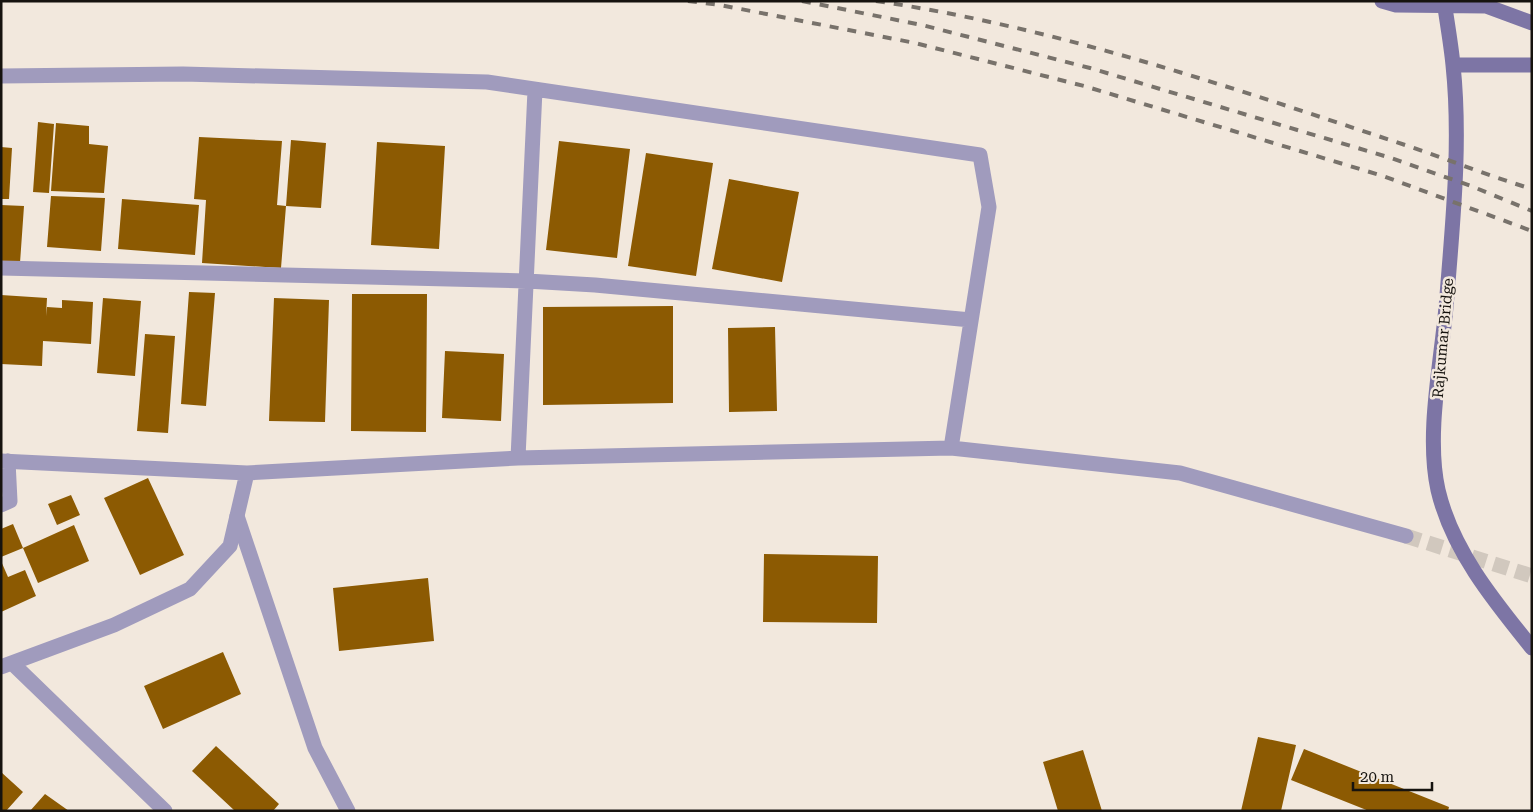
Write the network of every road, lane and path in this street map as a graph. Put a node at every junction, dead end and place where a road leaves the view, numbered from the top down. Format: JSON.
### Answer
{"nodes":[{"id":1,"x":1382,"y":1,"type":"edge"},
{"id":2,"x":1444,"y":1,"type":"edge"},
{"id":3,"x":1486,"y":4,"type":"edge"},
{"id":4,"x":1532,"y":23,"type":"edge"},
{"id":5,"x":1532,"y":64,"type":"edge"},
{"id":6,"x":1454,"y":65,"type":"junction"},
{"id":7,"x":1,"y":76,"type":"edge"},
{"id":8,"x":536,"y":90,"type":"junction"},
{"id":9,"x":1,"y":268,"type":"edge"},
{"id":10,"x":527,"y":281,"type":"junction"},
{"id":11,"x":971,"y":320,"type":"junction"},
{"id":12,"x":951,"y":448,"type":"junction"},
{"id":13,"x":518,"y":458,"type":"junction"},
{"id":14,"x":5,"y":461,"type":"edge"},
{"id":15,"x":247,"y":473,"type":"junction"},
{"id":16,"x":1,"y":506,"type":"edge"},
{"id":17,"x":237,"y":516,"type":"junction"},
{"id":18,"x":1406,"y":536,"type":"tunnel mouth"},
{"id":19,"x":1532,"y":648,"type":"edge"},
{"id":20,"x":6,"y":665,"type":"edge"},
{"id":21,"x":164,"y":811,"type":"edge"},
{"id":22,"x":348,"y":811,"type":"edge"}],
"edges":[{"from":1,"to":3,"type":"main road"},
{"from":2,"to":6,"type":"main road","name":"Rajkumar Bridge"},
{"from":3,"to":4,"type":"main road"},
{"from":5,"to":6,"type":"main road"},
{"from":6,"to":19,"type":"main road","name":"Rajkumar Bridge"},
{"from":7,"to":8,"type":"street"},
{"from":8,"to":10,"type":"street"},
{"from":8,"to":11,"type":"street"},
{"from":9,"to":10,"type":"street"},
{"from":10,"to":11,"type":"street"},
{"from":10,"to":13,"type":"street"},
{"from":11,"to":12,"type":"street"},
{"from":12,"to":13,"type":"street"},
{"from":12,"to":18,"type":"street"},
{"from":13,"to":15,"type":"street"},
{"from":14,"to":15,"type":"street"},
{"from":14,"to":16,"type":"street"},
{"from":15,"to":17,"type":"street"},
{"from":17,"to":20,"type":"street"},
{"from":17,"to":22,"type":"street"},
{"from":20,"to":21,"type":"street"}]}
